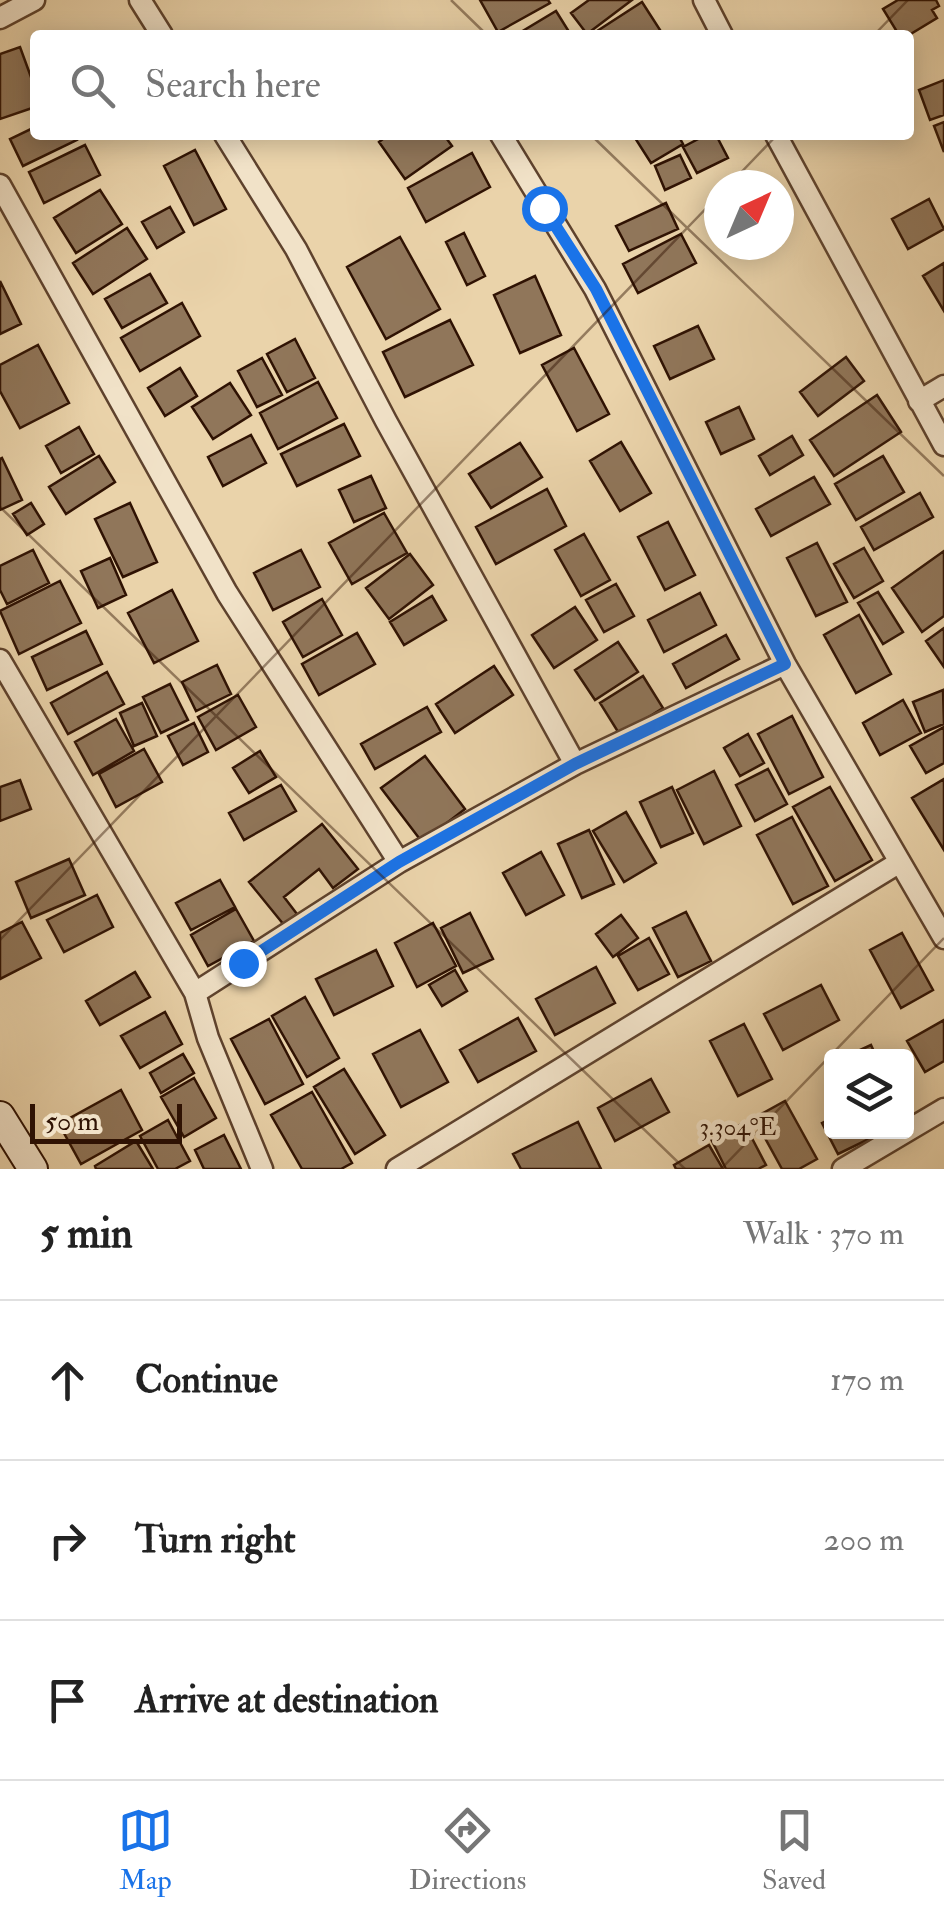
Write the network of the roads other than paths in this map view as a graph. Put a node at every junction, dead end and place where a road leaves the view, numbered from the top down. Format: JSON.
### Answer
{"nodes":[{"id":1,"x":34,"y":0,"type":"edge"},
{"id":2,"x":140,"y":0,"type":"edge"},
{"id":3,"x":704,"y":0,"type":"edge"},
{"id":4,"x":0,"y":18,"type":"edge"},
{"id":5,"x":159,"y":30,"type":"edge"},
{"id":6,"x":719,"y":30,"type":"edge"},
{"id":7,"x":228,"y":140,"type":"edge"},
{"id":8,"x":505,"y":140,"type":"edge"},
{"id":9,"x":779,"y":140,"type":"edge"},
{"id":10,"x":0,"y":185,"type":"edge"},
{"id":11,"x":944,"y":386,"type":"edge"},
{"id":12,"x":919,"y":401,"type":"junction"},
{"id":13,"x":944,"y":445,"type":"edge"},
{"id":14,"x":0,"y":660,"type":"edge"},
{"id":15,"x":785,"y":664,"type":"junction"},
{"id":16,"x":575,"y":764,"type":"junction"},
{"id":17,"x":399,"y":862,"type":"junction"},
{"id":18,"x":900,"y":862,"type":"junction"},
{"id":19,"x":944,"y":938,"type":"edge"},
{"id":20,"x":195,"y":994,"type":"junction"},
{"id":21,"x":944,"y":1109,"type":"edge"},
{"id":22,"x":0,"y":1116,"type":"edge"},
{"id":23,"x":33,"y":1169,"type":"edge"},
{"id":24,"x":262,"y":1169,"type":"edge"},
{"id":25,"x":397,"y":1169,"type":"edge"},
{"id":26,"x":843,"y":1169,"type":"edge"}],
"edges":[{"from":1,"to":4,"type":"street"},
{"from":2,"to":5,"type":"street"},
{"from":3,"to":6,"type":"street"},
{"from":7,"to":16,"type":"street"},
{"from":8,"to":15,"type":"street"},
{"from":9,"to":12,"type":"street"},
{"from":10,"to":17,"type":"street"},
{"from":11,"to":12,"type":"street"},
{"from":12,"to":13,"type":"street"},
{"from":14,"to":20,"type":"street"},
{"from":15,"to":16,"type":"street"},
{"from":15,"to":18,"type":"street"},
{"from":16,"to":17,"type":"street"},
{"from":17,"to":20,"type":"street"},
{"from":18,"to":19,"type":"street"},
{"from":18,"to":25,"type":"street"},
{"from":20,"to":24,"type":"street"},
{"from":21,"to":26,"type":"street"},
{"from":22,"to":23,"type":"street"}]}
